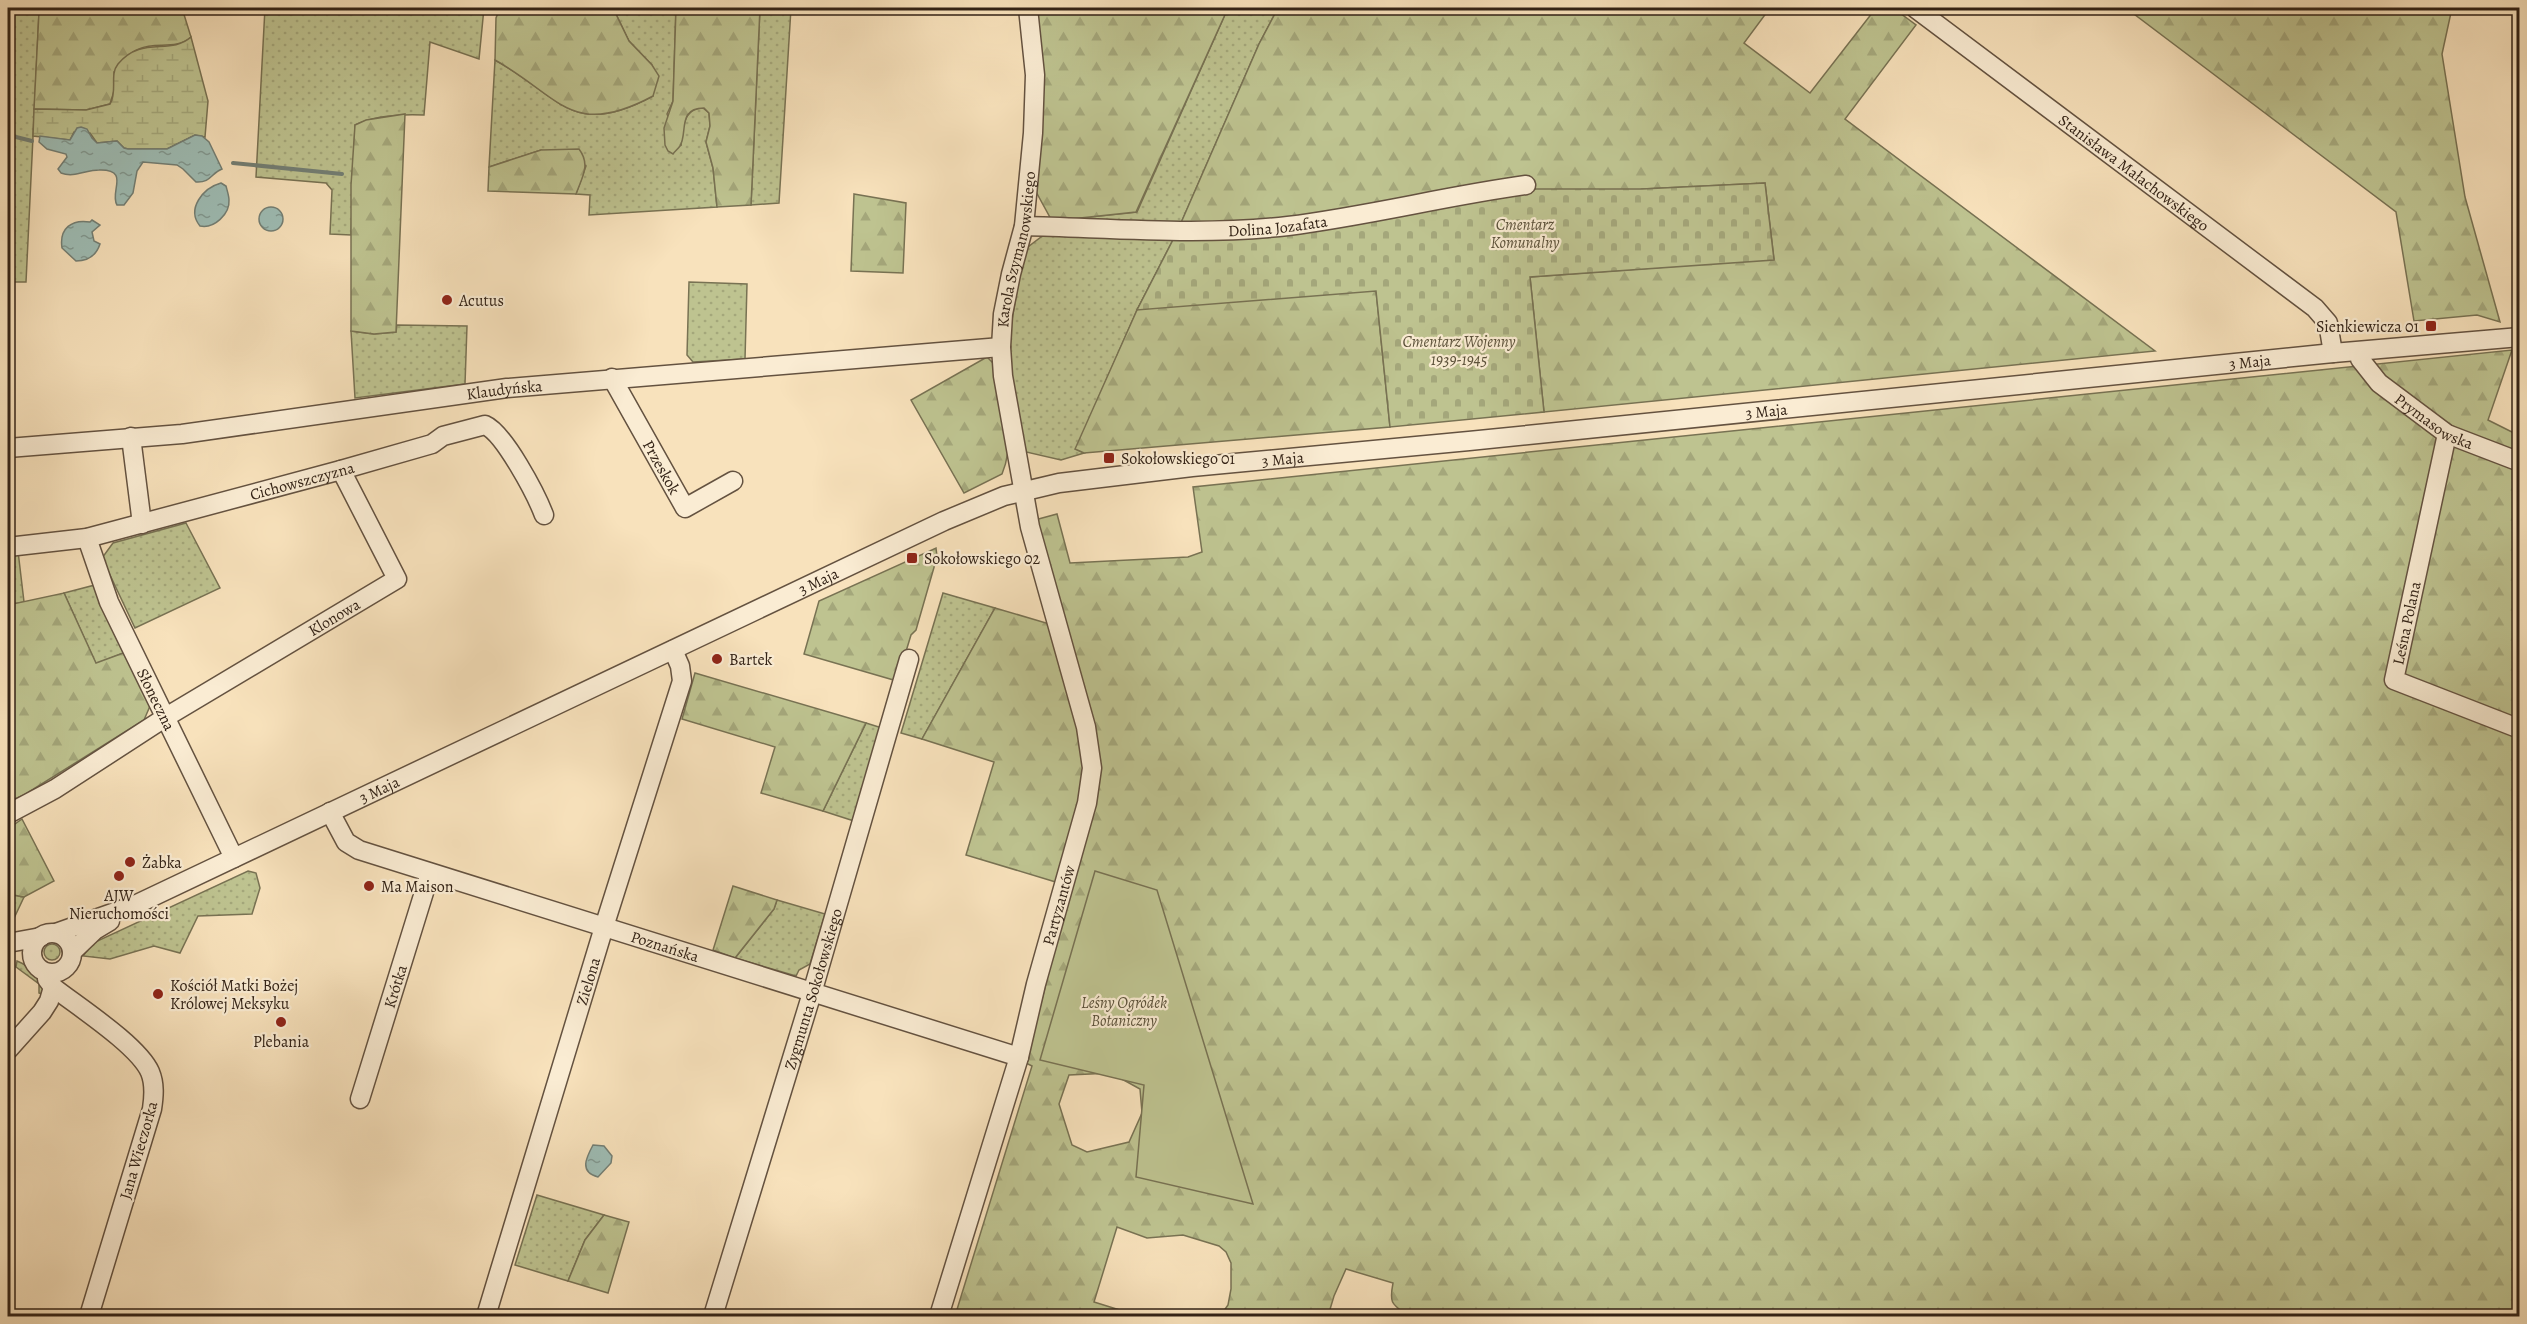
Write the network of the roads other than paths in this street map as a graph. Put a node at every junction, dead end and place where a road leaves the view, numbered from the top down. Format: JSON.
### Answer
{"nodes":[{"id":1,"x":1028,"y":8,"type":"edge"},
{"id":2,"x":1915,"y":8,"type":"edge"},
{"id":3,"x":1526,"y":185,"type":"dead end"},
{"id":4,"x":1024,"y":226,"type":"junction"},
{"id":5,"x":2520,"y":337,"type":"edge"},
{"id":6,"x":1001,"y":347,"type":"junction"},
{"id":7,"x":2333,"y":353,"type":"junction"},
{"id":8,"x":2360,"y":359,"type":"dead end"},
{"id":9,"x":612,"y":378,"type":"junction"},
{"id":10,"x":2447,"y":434,"type":"junction"},
{"id":11,"x":130,"y":437,"type":"junction"},
{"id":12,"x":8,"y":448,"type":"edge"},
{"id":13,"x":2520,"y":462,"type":"edge"},
{"id":14,"x":341,"y":470,"type":"junction"},
{"id":15,"x":733,"y":481,"type":"dead end"},
{"id":16,"x":1024,"y":492,"type":"junction"},
{"id":17,"x":544,"y":515,"type":"dead end"},
{"id":18,"x":141,"y":524,"type":"junction"},
{"id":19,"x":87,"y":538,"type":"junction"},
{"id":20,"x":8,"y":547,"type":"edge"},
{"id":21,"x":673,"y":650,"type":"junction"},
{"id":22,"x":909,"y":659,"type":"dead end"},
{"id":23,"x":166,"y":717,"type":"junction"},
{"id":24,"x":2520,"y":729,"type":"edge"},
{"id":25,"x":330,"y":812,"type":"junction"},
{"id":26,"x":8,"y":814,"type":"edge"},
{"id":27,"x":234,"y":858,"type":"junction"},
{"id":28,"x":430,"y":873,"type":"junction"},
{"id":29,"x":135,"y":905,"type":"junction"},
{"id":30,"x":604,"y":927,"type":"junction"},
{"id":31,"x":48,"y":935,"type":"junction"},
{"id":32,"x":8,"y":944,"type":"edge"},
{"id":33,"x":8,"y":954,"type":"edge"},
{"id":34,"x":70,"y":958,"type":"junction"},
{"id":35,"x":36,"y":965,"type":"junction"},
{"id":36,"x":53,"y":987,"type":"junction"},
{"id":37,"x":812,"y":993,"type":"junction"},
{"id":38,"x":84,"y":1008,"type":"junction"},
{"id":39,"x":8,"y":1050,"type":"edge"},
{"id":40,"x":1019,"y":1057,"type":"junction"},
{"id":41,"x":360,"y":1099,"type":"dead end"},
{"id":42,"x":89,"y":1317,"type":"edge"},
{"id":43,"x":486,"y":1317,"type":"edge"},
{"id":44,"x":712,"y":1317,"type":"edge"},
{"id":45,"x":939,"y":1317,"type":"edge"}],
"edges":[{"from":1,"to":4,"type":"street","name":"Karola Szymanowskiego"},
{"from":2,"to":7,"type":"street","name":"Stanisława Małachowskiego"},
{"from":3,"to":4,"type":"street","name":"Dolina Jozafata"},
{"from":4,"to":6,"type":"street","name":"Karola Szymanowskiego"},
{"from":5,"to":7,"type":"street","name":"3 Maja"},
{"from":6,"to":9,"type":"street","name":"Klaudyńska"},
{"from":6,"to":16,"type":"street","name":"Karola Szymanowskiego"},
{"from":7,"to":16,"type":"street","name":"3 Maja"},
{"from":8,"to":10,"type":"street","name":"Prymasowska"},
{"from":9,"to":11,"type":"street","name":"Klaudyńska"},
{"from":9,"to":15,"type":"street","name":"Przeskok"},
{"from":10,"to":13,"type":"street","name":"Prymasowska"},
{"from":10,"to":24,"type":"street","name":"Leśna Polana"},
{"from":11,"to":12,"type":"street","name":"Klaudyńska"},
{"from":11,"to":18,"type":"street"},
{"from":14,"to":17,"type":"street","name":"Cichowszczyzna"},
{"from":14,"to":18,"type":"street","name":"Cichowszczyzna"},
{"from":14,"to":23,"type":"street","name":"Klonowa"},
{"from":16,"to":21,"type":"street","name":"3 Maja"},
{"from":16,"to":40,"type":"street","name":"Partyzantów"},
{"from":18,"to":19,"type":"street","name":"Cichowszczyzna"},
{"from":19,"to":20,"type":"street","name":"Cichowszczyzna"},
{"from":19,"to":23,"type":"street","name":"Słoneczna"},
{"from":21,"to":25,"type":"street","name":"3 Maja"},
{"from":21,"to":30,"type":"street","name":"Zielona"},
{"from":22,"to":37,"type":"street","name":"Zygmunta Sokołowskiego"},
{"from":23,"to":26,"type":"street"},
{"from":23,"to":27,"type":"street","name":"Słoneczna"},
{"from":25,"to":27,"type":"street","name":"3 Maja"},
{"from":25,"to":28,"type":"street","name":"Poznańska"},
{"from":27,"to":29,"type":"street","name":"3 Maja"},
{"from":28,"to":30,"type":"street","name":"Poznańska"},
{"from":28,"to":41,"type":"street","name":"Krótka"},
{"from":29,"to":31,"type":"street","name":"3 Maja"},
{"from":29,"to":34,"type":"street","name":"3 Maja"},
{"from":30,"to":37,"type":"street","name":"Poznańska"},
{"from":30,"to":43,"type":"street","name":"Zielona"},
{"from":31,"to":32,"type":"street","name":"3 Maja"},
{"from":31,"to":34,"type":"street"},
{"from":31,"to":35,"type":"street"},
{"from":33,"to":35,"type":"street"},
{"from":34,"to":35,"type":"street"},
{"from":34,"to":38,"type":"street","name":"Jana Wieczorka"},
{"from":35,"to":36,"type":"street","name":"Jana Wieczorka"},
{"from":36,"to":38,"type":"street","name":"Jana Wieczorka"},
{"from":36,"to":39,"type":"street"},
{"from":37,"to":40,"type":"street","name":"Poznańska"},
{"from":37,"to":44,"type":"street","name":"Zygmunta Sokołowskiego"},
{"from":38,"to":42,"type":"street","name":"Jana Wieczorka"},
{"from":40,"to":45,"type":"street","name":"Partyzantów"}]}
